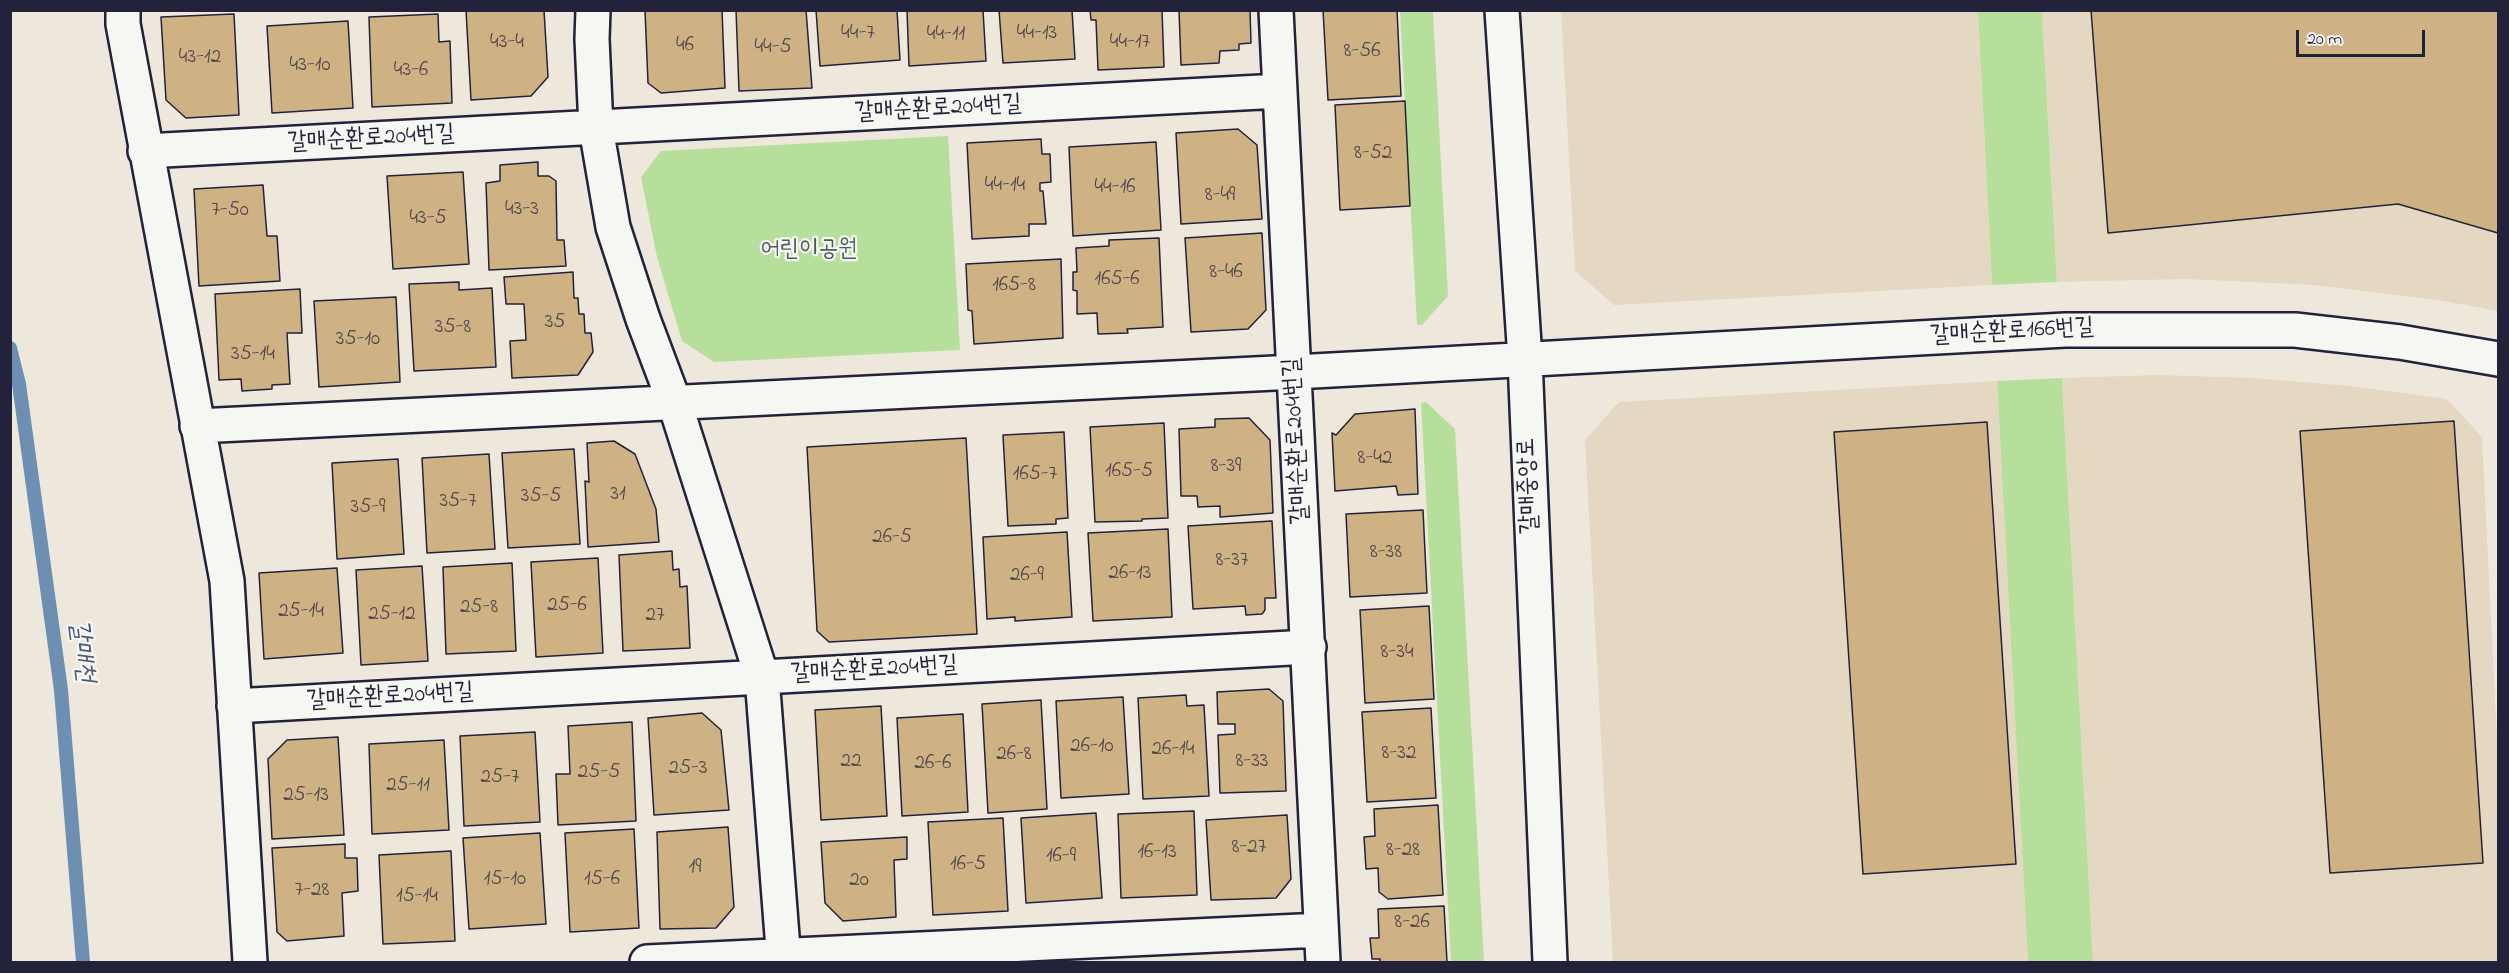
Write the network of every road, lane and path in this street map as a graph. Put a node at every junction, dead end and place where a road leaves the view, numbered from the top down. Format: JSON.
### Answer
{"nodes":[{"id":1,"x":123,"y":10,"type":"edge"},
{"id":2,"x":593,"y":10,"type":"edge"},
{"id":3,"x":1276,"y":10,"type":"edge"},
{"id":4,"x":1502,"y":10,"type":"edge"},
{"id":5,"x":1280,"y":91,"type":"junction"},
{"id":6,"x":596,"y":128,"type":"junction"},
{"id":7,"x":145,"y":152,"type":"junction"},
{"id":8,"x":1525,"y":359,"type":"junction"},
{"id":9,"x":2499,"y":359,"type":"edge"},
{"id":10,"x":1295,"y":372,"type":"junction"},
{"id":11,"x":675,"y":404,"type":"junction"},
{"id":12,"x":197,"y":426,"type":"junction"},
{"id":13,"x":1309,"y":647,"type":"junction"},
{"id":14,"x":762,"y":677,"type":"junction"},
{"id":15,"x":234,"y":706,"type":"junction"},
{"id":16,"x":1322,"y":930,"type":"junction"},
{"id":17,"x":784,"y":959,"type":"edge"},
{"id":18,"x":250,"y":963,"type":"edge"},
{"id":19,"x":647,"y":963,"type":"edge"},
{"id":20,"x":1323,"y":963,"type":"edge"},
{"id":21,"x":1550,"y":963,"type":"edge"}],
"edges":[{"from":1,"to":7,"type":"street"},
{"from":2,"to":6,"type":"street","name":"갈매순환로204번길"},
{"from":3,"to":5,"type":"street","name":"갈매순환로204번길"},
{"from":4,"to":8,"type":"street","name":"갈매중앙로"},
{"from":5,"to":6,"type":"street","name":"갈매순환로204번길"},
{"from":5,"to":10,"type":"street","name":"갈매순환로204번길"},
{"from":6,"to":7,"type":"street","name":"갈매순환로204번길"},
{"from":6,"to":11,"type":"street","name":"갈매순환로204번길"},
{"from":7,"to":12,"type":"street"},
{"from":8,"to":9,"type":"street","name":"갈매순환로166번길"},
{"from":8,"to":10,"type":"street","name":"갈매순환로166번길"},
{"from":8,"to":21,"type":"street","name":"갈매중앙로"},
{"from":10,"to":11,"type":"street","name":"갈매순환로166번길"},
{"from":10,"to":13,"type":"street","name":"갈매순환로204번길"},
{"from":11,"to":12,"type":"street"},
{"from":11,"to":14,"type":"street","name":"갈매순환로204번길"},
{"from":12,"to":15,"type":"street"},
{"from":13,"to":14,"type":"street","name":"갈매순환로204번길"},
{"from":13,"to":16,"type":"street","name":"갈매순환로204번길"},
{"from":14,"to":15,"type":"street","name":"갈매순환로204번길"},
{"from":14,"to":17,"type":"street","name":"갈매순환로204번길"},
{"from":15,"to":18,"type":"street"},
{"from":16,"to":17,"type":"street"},
{"from":16,"to":20,"type":"street","name":"갈매순환로204번길"},
{"from":17,"to":19,"type":"street"}]}
